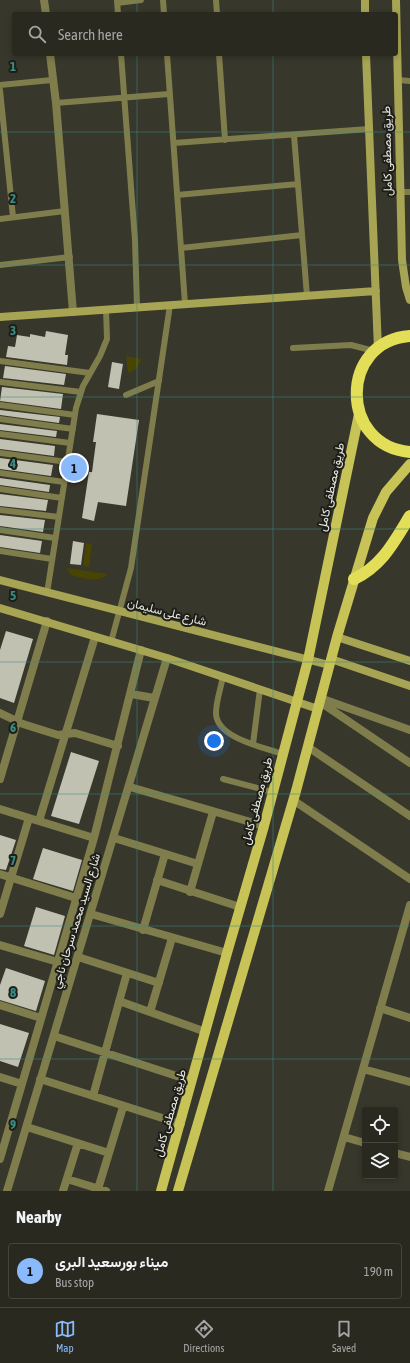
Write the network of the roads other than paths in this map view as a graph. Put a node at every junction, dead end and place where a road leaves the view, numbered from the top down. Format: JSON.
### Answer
{"nodes":[{"id":1,"x":44,"y":0,"type":"edge"},
{"id":2,"x":141,"y":0,"type":"edge"},
{"id":3,"x":163,"y":0,"type":"edge"},
{"id":4,"x":216,"y":0,"type":"edge"},
{"id":5,"x":365,"y":0,"type":"edge"},
{"id":6,"x":396,"y":0,"type":"edge"},
{"id":7,"x":117,"y":1,"type":"edge"},
{"id":8,"x":46,"y":12,"type":"edge"},
{"id":9,"x":118,"y":12,"type":"edge"},
{"id":10,"x":164,"y":12,"type":"edge"},
{"id":11,"x":217,"y":12,"type":"edge"},
{"id":12,"x":365,"y":12,"type":"edge"},
{"id":13,"x":396,"y":12,"type":"edge"},
{"id":14,"x":50,"y":56,"type":"edge"},
{"id":15,"x":121,"y":56,"type":"edge"},
{"id":16,"x":166,"y":56,"type":"edge"},
{"id":17,"x":219,"y":56,"type":"edge"},
{"id":18,"x":366,"y":56,"type":"edge"},
{"id":19,"x":397,"y":56,"type":"edge"},
{"id":20,"x":52,"y":80,"type":"junction"},
{"id":21,"x":398,"y":80,"type":"junction"},
{"id":22,"x":410,"y":81,"type":"edge"},
{"id":23,"x":0,"y":85,"type":"edge"},
{"id":24,"x":0,"y":90,"type":"edge"},
{"id":25,"x":169,"y":94,"type":"junction"},
{"id":26,"x":124,"y":98,"type":"junction"},
{"id":27,"x":56,"y":103,"type":"junction"},
{"id":28,"x":369,"y":129,"type":"junction"},
{"id":29,"x":294,"y":135,"type":"junction"},
{"id":30,"x":225,"y":140,"type":"junction"},
{"id":31,"x":174,"y":143,"type":"junction"},
{"id":32,"x":298,"y":184,"type":"junction"},
{"id":33,"x":401,"y":192,"type":"junction"},
{"id":34,"x":410,"y":192,"type":"edge"},
{"id":35,"x":177,"y":195,"type":"junction"},
{"id":36,"x":65,"y":211,"type":"junction"},
{"id":37,"x":13,"y":217,"type":"junction"},
{"id":38,"x":0,"y":219,"type":"edge"},
{"id":39,"x":302,"y":235,"type":"junction"},
{"id":40,"x":181,"y":248,"type":"junction"},
{"id":41,"x":70,"y":257,"type":"junction"},
{"id":42,"x":0,"y":265,"type":"edge"},
{"id":43,"x":376,"y":292,"type":"junction"},
{"id":44,"x":308,"y":296,"type":"junction"},
{"id":45,"x":410,"y":300,"type":"edge"},
{"id":46,"x":185,"y":304,"type":"junction"},
{"id":47,"x":170,"y":305,"type":"junction"},
{"id":48,"x":137,"y":307,"type":"junction"},
{"id":49,"x":106,"y":309,"type":"junction"},
{"id":50,"x":73,"y":312,"type":"junction"},
{"id":51,"x":0,"y":317,"type":"edge"},
{"id":52,"x":410,"y":336,"type":"edge"},
{"id":53,"x":294,"y":348,"type":"dead end"},
{"id":54,"x":376,"y":350,"type":"junction"},
{"id":55,"x":0,"y":361,"type":"edge"},
{"id":56,"x":90,"y":373,"type":"junction"},
{"id":57,"x":159,"y":381,"type":"junction"},
{"id":58,"x":0,"y":382,"type":"edge"},
{"id":59,"x":81,"y":392,"type":"junction"},
{"id":60,"x":126,"y":395,"type":"dead end"},
{"id":61,"x":0,"y":405,"type":"edge"},
{"id":62,"x":359,"y":414,"type":"junction"},
{"id":63,"x":75,"y":415,"type":"junction"},
{"id":64,"x":0,"y":419,"type":"edge"},
{"id":65,"x":73,"y":429,"type":"junction"},
{"id":66,"x":0,"y":434,"type":"edge"},
{"id":67,"x":70,"y":443,"type":"junction"},
{"id":68,"x":410,"y":452,"type":"edge"},
{"id":69,"x":0,"y":453,"type":"edge"},
{"id":70,"x":67,"y":462,"type":"junction"},
{"id":71,"x":410,"y":464,"type":"edge"},
{"id":72,"x":0,"y":473,"type":"edge"},
{"id":73,"x":64,"y":482,"type":"junction"},
{"id":74,"x":0,"y":489,"type":"edge"},
{"id":75,"x":62,"y":498,"type":"junction"},
{"id":76,"x":0,"y":510,"type":"edge"},
{"id":77,"x":410,"y":516,"type":"edge"},
{"id":78,"x":59,"y":517,"type":"junction"},
{"id":79,"x":0,"y":530,"type":"edge"},
{"id":80,"x":55,"y":538,"type":"junction"},
{"id":81,"x":0,"y":551,"type":"edge"},
{"id":82,"x":52,"y":559,"type":"junction"},
{"id":83,"x":0,"y":580,"type":"edge"},
{"id":84,"x":354,"y":580,"type":"junction"},
{"id":85,"x":47,"y":593,"type":"junction"},
{"id":86,"x":0,"y":608,"type":"edge"},
{"id":87,"x":119,"y":612,"type":"junction"},
{"id":88,"x":47,"y":621,"type":"junction"},
{"id":89,"x":95,"y":637,"type":"junction"},
{"id":90,"x":337,"y":637,"type":"junction"},
{"id":91,"x":111,"y":642,"type":"junction"},
{"id":92,"x":141,"y":650,"type":"junction"},
{"id":93,"x":167,"y":658,"type":"junction"},
{"id":94,"x":308,"y":660,"type":"junction"},
{"id":95,"x":410,"y":661,"type":"edge"},
{"id":96,"x":330,"y":662,"type":"junction"},
{"id":97,"x":223,"y":676,"type":"junction"},
{"id":98,"x":410,"y":686,"type":"edge"},
{"id":99,"x":260,"y":689,"type":"junction"},
{"id":100,"x":131,"y":694,"type":"junction"},
{"id":101,"x":154,"y":698,"type":"junction"},
{"id":102,"x":297,"y":702,"type":"junction"},
{"id":103,"x":319,"y":703,"type":"junction"},
{"id":104,"x":0,"y":713,"type":"edge"},
{"id":105,"x":17,"y":720,"type":"junction"},
{"id":106,"x":410,"y":730,"type":"edge"},
{"id":107,"x":66,"y":734,"type":"junction"},
{"id":108,"x":253,"y":744,"type":"junction"},
{"id":109,"x":118,"y":746,"type":"junction"},
{"id":110,"x":308,"y":747,"type":"junction"},
{"id":111,"x":282,"y":754,"type":"junction"},
{"id":112,"x":410,"y":763,"type":"edge"},
{"id":113,"x":0,"y":779,"type":"edge"},
{"id":114,"x":223,"y":779,"type":"dead end"},
{"id":115,"x":130,"y":787,"type":"junction"},
{"id":116,"x":273,"y":792,"type":"junction"},
{"id":117,"x":293,"y":800,"type":"junction"},
{"id":118,"x":0,"y":809,"type":"edge"},
{"id":119,"x":213,"y":812,"type":"junction"},
{"id":120,"x":410,"y":816,"type":"edge"},
{"id":121,"x":29,"y":818,"type":"junction"},
{"id":122,"x":39,"y":821,"type":"junction"},
{"id":123,"x":264,"y":826,"type":"junction"},
{"id":124,"x":94,"y":838,"type":"junction"},
{"id":125,"x":114,"y":838,"type":"junction"},
{"id":126,"x":165,"y":854,"type":"junction"},
{"id":127,"x":198,"y":864,"type":"junction"},
{"id":128,"x":0,"y":874,"type":"edge"},
{"id":129,"x":11,"y":878,"type":"junction"},
{"id":130,"x":410,"y":878,"type":"edge"},
{"id":131,"x":157,"y":880,"type":"junction"},
{"id":132,"x":190,"y":892,"type":"junction"},
{"id":133,"x":76,"y":898,"type":"junction"},
{"id":134,"x":410,"y":905,"type":"edge"},
{"id":135,"x":240,"y":907,"type":"junction"},
{"id":136,"x":0,"y":914,"type":"edge"},
{"id":137,"x":91,"y":914,"type":"junction"},
{"id":138,"x":407,"y":927,"type":"edge"},
{"id":139,"x":143,"y":930,"type":"junction"},
{"id":140,"x":172,"y":938,"type":"junction"},
{"id":141,"x":0,"y":945,"type":"edge"},
{"id":142,"x":227,"y":953,"type":"junction"},
{"id":143,"x":78,"y":957,"type":"junction"},
{"id":144,"x":58,"y":962,"type":"junction"},
{"id":145,"x":127,"y":973,"type":"junction"},
{"id":146,"x":159,"y":983,"type":"junction"},
{"id":147,"x":119,"y":1002,"type":"junction"},
{"id":148,"x":0,"y":1006,"type":"edge"},
{"id":149,"x":380,"y":1008,"type":"junction"},
{"id":150,"x":150,"y":1012,"type":"junction"},
{"id":151,"x":41,"y":1018,"type":"junction"},
{"id":152,"x":410,"y":1018,"type":"edge"},
{"id":153,"x":206,"y":1032,"type":"junction"},
{"id":154,"x":54,"y":1036,"type":"junction"},
{"id":155,"x":104,"y":1053,"type":"junction"},
{"id":156,"x":363,"y":1069,"type":"junction"},
{"id":157,"x":0,"y":1077,"type":"edge"},
{"id":158,"x":40,"y":1078,"type":"junction"},
{"id":159,"x":192,"y":1081,"type":"junction"},
{"id":160,"x":410,"y":1082,"type":"edge"},
{"id":161,"x":22,"y":1084,"type":"junction"},
{"id":162,"x":92,"y":1096,"type":"junction"},
{"id":163,"x":123,"y":1107,"type":"junction"},
{"id":164,"x":181,"y":1124,"type":"junction"},
{"id":165,"x":26,"y":1126,"type":"junction"},
{"id":166,"x":344,"y":1137,"type":"junction"},
{"id":167,"x":362,"y":1142,"type":"edge"},
{"id":168,"x":78,"y":1143,"type":"junction"},
{"id":169,"x":2,"y":1146,"type":"edge"},
{"id":170,"x":109,"y":1153,"type":"junction"},
{"id":171,"x":398,"y":1153,"type":"edge"},
{"id":172,"x":410,"y":1157,"type":"edge"},
{"id":173,"x":0,"y":1159,"type":"edge"},
{"id":174,"x":67,"y":1179,"type":"junction"},
{"id":175,"x":102,"y":1190,"type":"edge"},
{"id":176,"x":7,"y":1191,"type":"edge"},
{"id":177,"x":64,"y":1191,"type":"edge"},
{"id":178,"x":161,"y":1191,"type":"edge"},
{"id":179,"x":178,"y":1191,"type":"edge"},
{"id":180,"x":328,"y":1191,"type":"edge"}],
"edges":[{"from":1,"to":8,"type":"street"},
{"from":2,"to":7,"type":"lane"},
{"from":3,"to":10,"type":"lane"},
{"from":4,"to":11,"type":"lane"},
{"from":5,"to":12,"type":"street"},
{"from":6,"to":13,"type":"street","name":"طريق مصطفى كامل"},
{"from":7,"to":9,"type":"lane"},
{"from":14,"to":20,"type":"street"},
{"from":15,"to":26,"type":"lane"},
{"from":16,"to":25,"type":"lane"},
{"from":17,"to":30,"type":"lane"},
{"from":18,"to":28,"type":"street","name":"طريق مصطفى كامل"},
{"from":19,"to":21,"type":"street","name":"طريق مصطفى كامل"},
{"from":20,"to":23,"type":"lane"},
{"from":20,"to":27,"type":"street"},
{"from":21,"to":22,"type":"lane"},
{"from":21,"to":33,"type":"street","name":"طريق مصطفى كامل"},
{"from":24,"to":37,"type":"lane"},
{"from":25,"to":26,"type":"lane"},
{"from":25,"to":31,"type":"lane"},
{"from":26,"to":27,"type":"lane"},
{"from":26,"to":48,"type":"lane"},
{"from":27,"to":36,"type":"street"},
{"from":28,"to":29,"type":"lane"},
{"from":28,"to":43,"type":"street","name":"طريق مصطفى كامل"},
{"from":29,"to":30,"type":"lane"},
{"from":29,"to":32,"type":"lane"},
{"from":30,"to":31,"type":"lane"},
{"from":31,"to":35,"type":"lane"},
{"from":32,"to":35,"type":"lane"},
{"from":32,"to":39,"type":"lane"},
{"from":33,"to":34,"type":"lane"},
{"from":33,"to":45,"type":"street","name":"طريق مصطفى كامل"},
{"from":35,"to":40,"type":"lane"},
{"from":36,"to":37,"type":"lane"},
{"from":36,"to":41,"type":"street"},
{"from":37,"to":38,"type":"lane"},
{"from":39,"to":40,"type":"lane"},
{"from":39,"to":44,"type":"lane"},
{"from":40,"to":46,"type":"lane"},
{"from":41,"to":42,"type":"lane"},
{"from":41,"to":50,"type":"street"},
{"from":43,"to":44,"type":"street"},
{"from":43,"to":54,"type":"street","name":"طريق مصطفى كامل"},
{"from":44,"to":46,"type":"street"},
{"from":46,"to":47,"type":"street"},
{"from":47,"to":48,"type":"street"},
{"from":47,"to":57,"type":"lane"},
{"from":48,"to":49,"type":"street"},
{"from":49,"to":50,"type":"street"},
{"from":49,"to":56,"type":"lane"},
{"from":50,"to":51,"type":"street"},
{"from":52,"to":54,"type":"highway"},
{"from":53,"to":54,"type":"lane"},
{"from":54,"to":62,"type":"highway"},
{"from":55,"to":56,"type":"lane"},
{"from":56,"to":59,"type":"lane"},
{"from":57,"to":60,"type":"lane"},
{"from":57,"to":87,"type":"lane"},
{"from":58,"to":59,"type":"lane"},
{"from":59,"to":63,"type":"lane"},
{"from":61,"to":63,"type":"lane"},
{"from":62,"to":68,"type":"highway"},
{"from":62,"to":94,"type":"main road","name":"طريق مصطفى كامل"},
{"from":63,"to":65,"type":"lane"},
{"from":64,"to":65,"type":"lane"},
{"from":65,"to":67,"type":"lane"},
{"from":66,"to":67,"type":"lane"},
{"from":67,"to":70,"type":"lane"},
{"from":69,"to":70,"type":"lane"},
{"from":70,"to":73,"type":"lane"},
{"from":71,"to":84,"type":"main road"},
{"from":72,"to":73,"type":"lane"},
{"from":73,"to":75,"type":"lane"},
{"from":74,"to":75,"type":"lane"},
{"from":75,"to":78,"type":"lane"},
{"from":76,"to":78,"type":"lane"},
{"from":77,"to":84,"type":"highway"},
{"from":78,"to":80,"type":"lane"},
{"from":79,"to":80,"type":"lane"},
{"from":80,"to":82,"type":"lane"},
{"from":81,"to":82,"type":"lane"},
{"from":82,"to":85,"type":"lane"},
{"from":83,"to":85,"type":"street","name":"شارع على سليمان"},
{"from":84,"to":90,"type":"main road"},
{"from":85,"to":87,"type":"street","name":"شارع على سليمان"},
{"from":86,"to":88,"type":"street"},
{"from":87,"to":91,"type":"lane"},
{"from":87,"to":94,"type":"street","name":"شارع على سليمان"},
{"from":88,"to":89,"type":"street"},
{"from":88,"to":105,"type":"street"},
{"from":89,"to":91,"type":"street"},
{"from":89,"to":107,"type":"street"},
{"from":90,"to":95,"type":"street"},
{"from":90,"to":96,"type":"main road"},
{"from":91,"to":92,"type":"street"},
{"from":92,"to":93,"type":"street"},
{"from":92,"to":100,"type":"street","name":"شارع السيد محمد سرحان ناجي"},
{"from":93,"to":97,"type":"street"},
{"from":93,"to":101,"type":"street","name":"شارع السيد محمد سرحان ناجي"},
{"from":94,"to":96,"type":"street","name":"شارع على سليمان"},
{"from":94,"to":102,"type":"main road","name":"طريق مصطفى كامل"},
{"from":96,"to":98,"type":"street","name":"شارع على سليمان"},
{"from":96,"to":103,"type":"main road"},
{"from":97,"to":99,"type":"street"},
{"from":97,"to":108,"type":"lane"},
{"from":99,"to":102,"type":"street"},
{"from":99,"to":108,"type":"lane"},
{"from":100,"to":101,"type":"street"},
{"from":100,"to":109,"type":"street","name":"شارع السيد محمد سرحان ناجي"},
{"from":101,"to":115,"type":"street","name":"شارع السيد محمد سرحان ناجي"},
{"from":102,"to":103,"type":"street"},
{"from":102,"to":111,"type":"main road","name":"طريق مصطفى كامل"},
{"from":103,"to":106,"type":"street"},
{"from":103,"to":110,"type":"main road"},
{"from":103,"to":112,"type":"street"},
{"from":104,"to":105,"type":"street"},
{"from":105,"to":107,"type":"street"},
{"from":105,"to":113,"type":"street"},
{"from":107,"to":109,"type":"street"},
{"from":107,"to":122,"type":"street"},
{"from":108,"to":111,"type":"lane"},
{"from":109,"to":124,"type":"street","name":"شارع السيد محمد سرحان ناجي"},
{"from":110,"to":117,"type":"main road"},
{"from":110,"to":120,"type":"street"},
{"from":111,"to":116,"type":"main road","name":"طريق مصطفى كامل"},
{"from":114,"to":116,"type":"lane"},
{"from":115,"to":119,"type":"street"},
{"from":115,"to":125,"type":"street","name":"شارع السيد محمد سرحان ناجي"},
{"from":116,"to":123,"type":"main road","name":"طريق مصطفى كامل"},
{"from":117,"to":130,"type":"street"},
{"from":117,"to":179,"type":"main road"},
{"from":118,"to":121,"type":"street"},
{"from":119,"to":123,"type":"street"},
{"from":119,"to":127,"type":"street"},
{"from":121,"to":122,"type":"street"},
{"from":121,"to":129,"type":"street"},
{"from":122,"to":124,"type":"street"},
{"from":123,"to":135,"type":"main road","name":"طريق مصطفى كامل"},
{"from":124,"to":133,"type":"street","name":"شارع السيد محمد سرحان ناجي"},
{"from":125,"to":126,"type":"street"},
{"from":125,"to":137,"type":"street","name":"شارع السيد محمد سرحان ناجي"},
{"from":126,"to":127,"type":"street"},
{"from":126,"to":131,"type":"street"},
{"from":127,"to":132,"type":"street"},
{"from":128,"to":129,"type":"street"},
{"from":129,"to":133,"type":"street"},
{"from":129,"to":136,"type":"street"},
{"from":131,"to":132,"type":"street"},
{"from":131,"to":139,"type":"street"},
{"from":132,"to":135,"type":"street"},
{"from":133,"to":144,"type":"street","name":"شارع السيد محمد سرحان ناجي"},
{"from":134,"to":138,"type":"street"},
{"from":135,"to":142,"type":"main road","name":"طريق مصطفى كامل"},
{"from":137,"to":139,"type":"street"},
{"from":137,"to":143,"type":"street","name":"شارع السيد محمد سرحان ناجي"},
{"from":138,"to":149,"type":"street"},
{"from":139,"to":140,"type":"street"},
{"from":140,"to":142,"type":"street"},
{"from":140,"to":146,"type":"street"},
{"from":141,"to":144,"type":"street"},
{"from":142,"to":153,"type":"main road","name":"طريق مصطفى كامل"},
{"from":143,"to":145,"type":"street"},
{"from":143,"to":154,"type":"street","name":"شارع السيد محمد سرحان ناجي"},
{"from":144,"to":151,"type":"street","name":"شارع السيد محمد سرحان ناجي"},
{"from":145,"to":146,"type":"street"},
{"from":145,"to":147,"type":"street"},
{"from":146,"to":150,"type":"street"},
{"from":147,"to":150,"type":"street"},
{"from":147,"to":155,"type":"street"},
{"from":148,"to":151,"type":"street"},
{"from":149,"to":152,"type":"street"},
{"from":149,"to":156,"type":"street"},
{"from":150,"to":153,"type":"street"},
{"from":151,"to":161,"type":"street","name":"شارع السيد محمد سرحان ناجي"},
{"from":153,"to":159,"type":"main road","name":"طريق مصطفى كامل"},
{"from":154,"to":155,"type":"street"},
{"from":154,"to":158,"type":"street","name":"شارع السيد محمد سرحان ناجي"},
{"from":155,"to":159,"type":"street"},
{"from":155,"to":162,"type":"street"},
{"from":156,"to":160,"type":"street"},
{"from":156,"to":166,"type":"street"},
{"from":157,"to":161,"type":"street"},
{"from":158,"to":162,"type":"street"},
{"from":158,"to":165,"type":"street","name":"شارع السيد محمد سرحان ناجي"},
{"from":159,"to":164,"type":"main road","name":"طريق مصطفى كامل"},
{"from":161,"to":169,"type":"street","name":"شارع السيد محمد سرحان ناجي"},
{"from":162,"to":163,"type":"street"},
{"from":163,"to":164,"type":"street"},
{"from":163,"to":170,"type":"street"},
{"from":164,"to":178,"type":"main road","name":"طريق مصطفى كامل"},
{"from":165,"to":168,"type":"street"},
{"from":165,"to":176,"type":"street","name":"شارع السيد محمد سرحان ناجي"},
{"from":166,"to":167,"type":"street"},
{"from":166,"to":180,"type":"street"},
{"from":168,"to":170,"type":"street"},
{"from":168,"to":174,"type":"street"},
{"from":169,"to":173,"type":"street","name":"شارع السيد محمد سرحان ناجي"},
{"from":170,"to":175,"type":"street"},
{"from":171,"to":172,"type":"street"},
{"from":174,"to":175,"type":"street"},
{"from":174,"to":177,"type":"street"}]}
